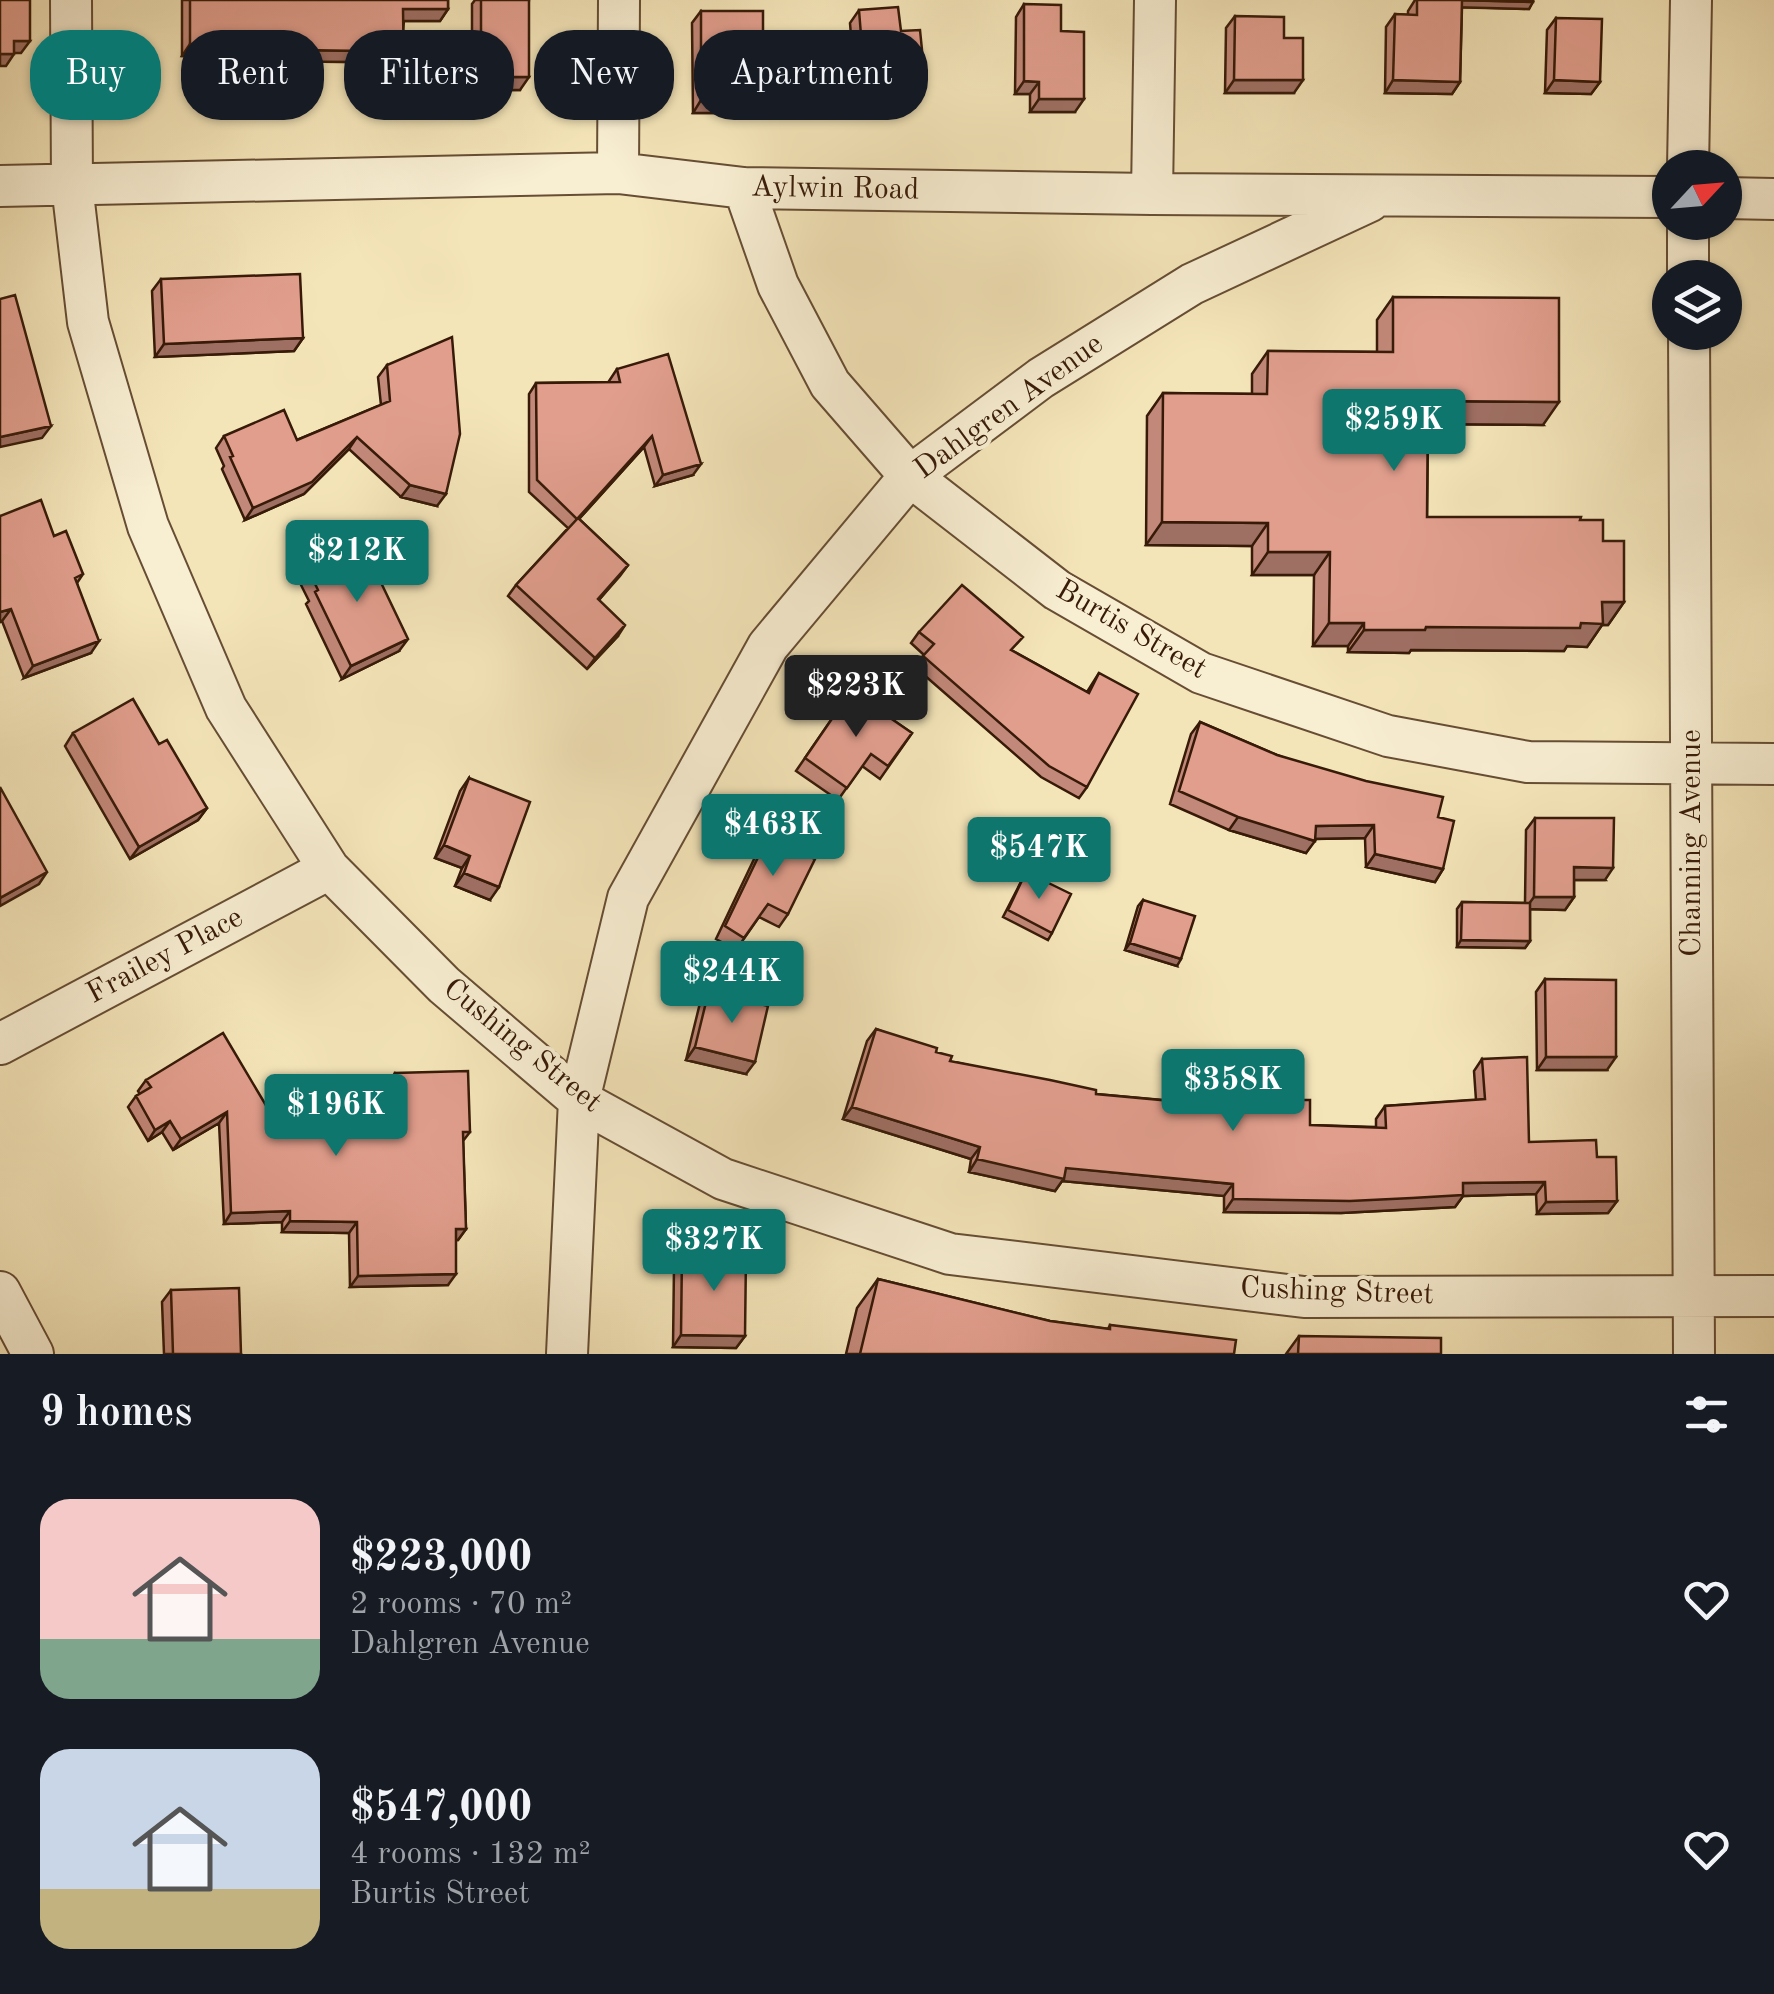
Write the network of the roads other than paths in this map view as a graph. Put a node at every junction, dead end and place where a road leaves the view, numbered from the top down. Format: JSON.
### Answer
{"nodes":[{"id":1,"x":71,"y":0,"type":"edge"},
{"id":2,"x":619,"y":0,"type":"edge"},
{"id":3,"x":1155,"y":0,"type":"edge"},
{"id":4,"x":1691,"y":0,"type":"edge"},
{"id":5,"x":1688,"y":150,"type":"edge"},
{"id":6,"x":618,"y":172,"type":"junction"},
{"id":7,"x":72,"y":184,"type":"junction"},
{"id":8,"x":0,"y":186,"type":"edge"},
{"id":9,"x":744,"y":188,"type":"junction"},
{"id":10,"x":1152,"y":194,"type":"junction"},
{"id":11,"x":1383,"y":196,"type":"junction"},
{"id":12,"x":1652,"y":197,"type":"edge"},
{"id":13,"x":1742,"y":198,"type":"edge"},
{"id":14,"x":1774,"y":198,"type":"edge"},
{"id":15,"x":1689,"y":350,"type":"edge"},
{"id":16,"x":910,"y":476,"type":"junction"},
{"id":17,"x":1692,"y":764,"type":"junction"},
{"id":18,"x":1774,"y":764,"type":"edge"},
{"id":19,"x":329,"y":868,"type":"junction"},
{"id":20,"x":0,"y":1044,"type":"edge"},
{"id":21,"x":579,"y":1100,"type":"junction"},
{"id":22,"x":0,"y":1292,"type":"edge"},
{"id":23,"x":1695,"y":1296,"type":"junction"},
{"id":24,"x":1774,"y":1296,"type":"edge"},
{"id":25,"x":32,"y":1354,"type":"edge"},
{"id":26,"x":568,"y":1354,"type":"edge"},
{"id":27,"x":1694,"y":1354,"type":"edge"}],
"edges":[{"from":1,"to":7,"type":"street","name":"Cushing Street"},
{"from":2,"to":6,"type":"street"},
{"from":3,"to":10,"type":"street"},
{"from":4,"to":5,"type":"street"},
{"from":6,"to":7,"type":"street","name":"Aylwin Road"},
{"from":6,"to":9,"type":"street","name":"Aylwin Road"},
{"from":7,"to":8,"type":"street","name":"Aylwin Road"},
{"from":7,"to":19,"type":"street","name":"Cushing Street"},
{"from":9,"to":10,"type":"street","name":"Aylwin Road"},
{"from":9,"to":16,"type":"street","name":"Burtis Street"},
{"from":10,"to":11,"type":"street","name":"Aylwin Road"},
{"from":11,"to":12,"type":"street","name":"Aylwin Road"},
{"from":11,"to":16,"type":"street","name":"Dahlgren Avenue"},
{"from":13,"to":14,"type":"street"},
{"from":15,"to":17,"type":"street","name":"Channing Avenue"},
{"from":16,"to":17,"type":"street","name":"Burtis Street"},
{"from":16,"to":21,"type":"street","name":"Dahlgren Avenue"},
{"from":17,"to":18,"type":"street","name":"Burtis Street"},
{"from":17,"to":23,"type":"street","name":"Channing Avenue"},
{"from":19,"to":20,"type":"street","name":"Frailey Place"},
{"from":19,"to":21,"type":"street","name":"Cushing Street"},
{"from":21,"to":23,"type":"street","name":"Cushing Street"},
{"from":21,"to":26,"type":"street","name":"Dahlgren Avenue"},
{"from":22,"to":25,"type":"street"},
{"from":23,"to":24,"type":"street","name":"Cushing Street"},
{"from":23,"to":27,"type":"street","name":"Channing Avenue"}]}
